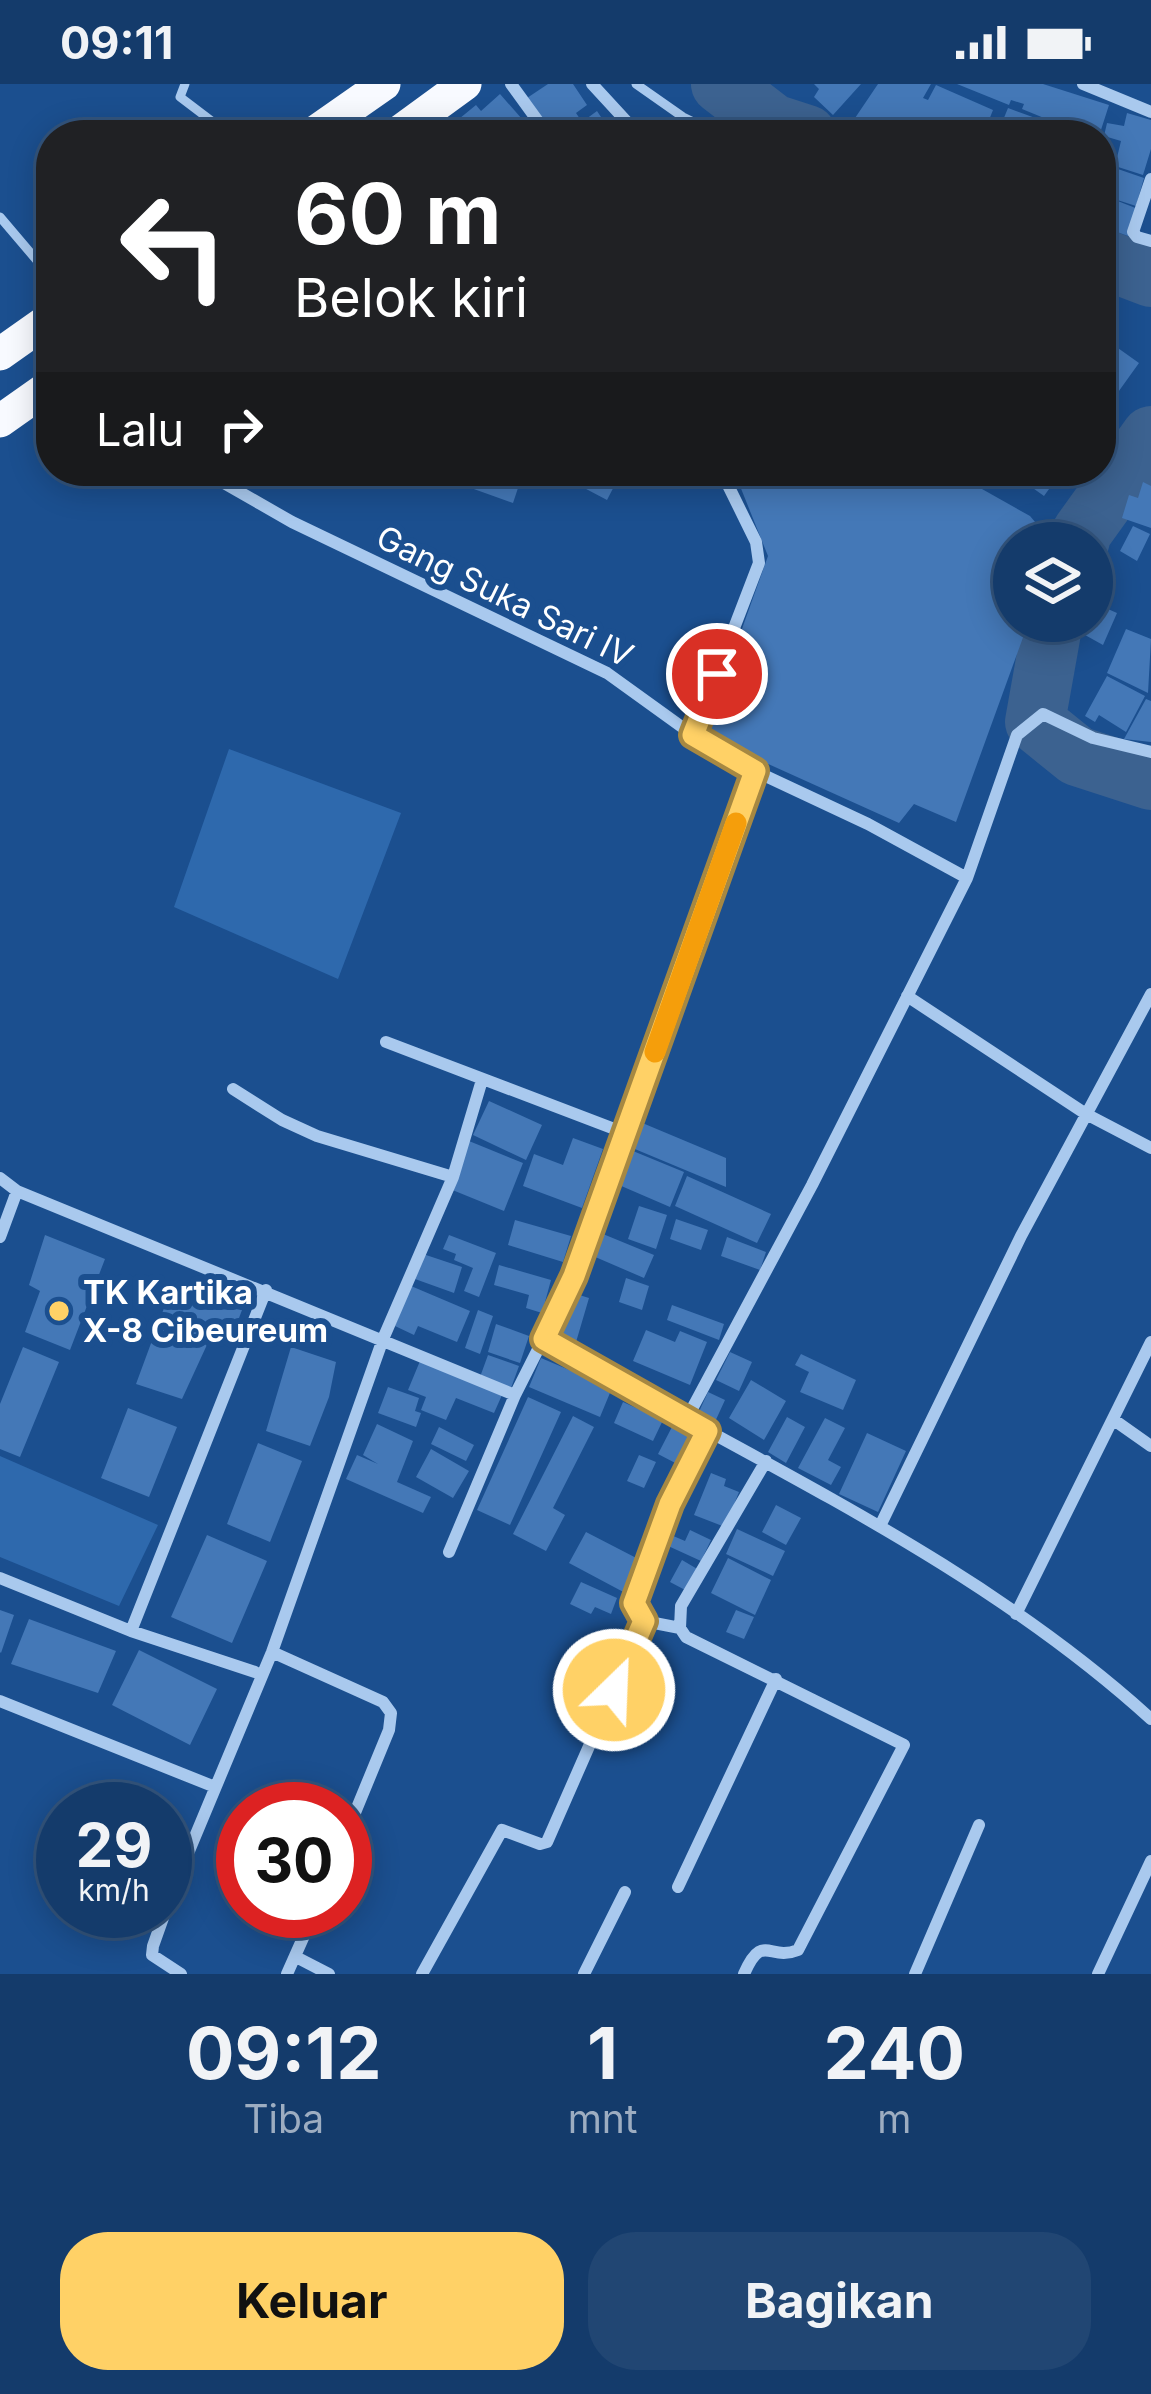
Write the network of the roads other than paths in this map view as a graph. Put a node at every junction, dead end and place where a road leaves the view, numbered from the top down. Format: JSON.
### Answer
{"nodes":[{"id":1,"x":185,"y":84,"type":"edge"},
{"id":2,"x":384,"y":84,"type":"edge"},
{"id":3,"x":465,"y":84,"type":"edge"},
{"id":4,"x":511,"y":84,"type":"edge"},
{"id":5,"x":592,"y":84,"type":"edge"},
{"id":6,"x":636,"y":84,"type":"edge"},
{"id":7,"x":1083,"y":84,"type":"edge"},
{"id":8,"x":1151,"y":112,"type":"edge"},
{"id":9,"x":208,"y":120,"type":"edge"},
{"id":10,"x":332,"y":120,"type":"edge"},
{"id":11,"x":416,"y":120,"type":"edge"},
{"id":12,"x":537,"y":120,"type":"edge"},
{"id":13,"x":625,"y":120,"type":"edge"},
{"id":14,"x":689,"y":120,"type":"edge"},
{"id":15,"x":1151,"y":179,"type":"edge"},
{"id":16,"x":0,"y":217,"type":"edge"},
{"id":17,"x":1151,"y":241,"type":"edge"},
{"id":18,"x":36,"y":259,"type":"edge"},
{"id":19,"x":36,"y":329,"type":"edge"},
{"id":20,"x":0,"y":354,"type":"edge"},
{"id":21,"x":36,"y":396,"type":"edge"},
{"id":22,"x":0,"y":421,"type":"edge"},
{"id":23,"x":229,"y":486,"type":"edge"},
{"id":24,"x":728,"y":486,"type":"edge"},
{"id":25,"x":693,"y":735,"type":"junction"},
{"id":26,"x":1151,"y":752,"type":"edge"},
{"id":27,"x":755,"y":771,"type":"junction"},
{"id":28,"x":967,"y":878,"type":"junction"},
{"id":29,"x":1151,"y":994,"type":"edge"},
{"id":30,"x":907,"y":996,"type":"junction"},
{"id":31,"x":386,"y":1042,"type":"dead end"},
{"id":32,"x":482,"y":1080,"type":"junction"},
{"id":33,"x":233,"y":1089,"type":"dead end"},
{"id":34,"x":1086,"y":1114,"type":"junction"},
{"id":35,"x":625,"y":1133,"type":"junction"},
{"id":36,"x":1151,"y":1148,"type":"edge"},
{"id":37,"x":453,"y":1177,"type":"junction"},
{"id":38,"x":0,"y":1178,"type":"edge"},
{"id":39,"x":17,"y":1191,"type":"junction"},
{"id":40,"x":0,"y":1238,"type":"edge"},
{"id":41,"x":266,"y":1291,"type":"junction"},
{"id":42,"x":382,"y":1339,"type":"junction"},
{"id":43,"x":544,"y":1339,"type":"junction"},
{"id":44,"x":1151,"y":1342,"type":"edge"},
{"id":45,"x":515,"y":1395,"type":"junction"},
{"id":46,"x":686,"y":1420,"type":"junction"},
{"id":47,"x":1114,"y":1420,"type":"junction"},
{"id":48,"x":707,"y":1431,"type":"junction"},
{"id":49,"x":1151,"y":1446,"type":"edge"},
{"id":50,"x":766,"y":1461,"type":"junction"},
{"id":51,"x":880,"y":1526,"type":"junction"},
{"id":52,"x":449,"y":1552,"type":"dead end"},
{"id":53,"x":0,"y":1578,"type":"edge"},
{"id":54,"x":1016,"y":1614,"type":"junction"},
{"id":55,"x":644,"y":1621,"type":"junction"},
{"id":56,"x":680,"y":1628,"type":"junction"},
{"id":57,"x":131,"y":1630,"type":"junction"},
{"id":58,"x":272,"y":1652,"type":"junction"},
{"id":59,"x":255,"y":1672,"type":"dead end"},
{"id":60,"x":776,"y":1679,"type":"junction"},
{"id":61,"x":0,"y":1701,"type":"edge"},
{"id":62,"x":1151,"y":1719,"type":"edge"},
{"id":63,"x":368,"y":1782,"type":"edge"},
{"id":64,"x":215,"y":1787,"type":"junction"},
{"id":65,"x":979,"y":1825,"type":"dead end"},
{"id":66,"x":1151,"y":1861,"type":"edge"},
{"id":67,"x":678,"y":1887,"type":"dead end"},
{"id":68,"x":625,"y":1892,"type":"dead end"},
{"id":69,"x":304,"y":1938,"type":"edge"},
{"id":70,"x":296,"y":1957,"type":"junction"},
{"id":71,"x":181,"y":1974,"type":"edge"},
{"id":72,"x":287,"y":1974,"type":"edge"},
{"id":73,"x":328,"y":1974,"type":"edge"},
{"id":74,"x":422,"y":1974,"type":"edge"},
{"id":75,"x":584,"y":1974,"type":"edge"},
{"id":76,"x":744,"y":1974,"type":"edge"},
{"id":77,"x":916,"y":1974,"type":"edge"},
{"id":78,"x":1098,"y":1974,"type":"edge"}],
"edges":[{"from":1,"to":9,"type":"lane"},
{"from":2,"to":10,"type":"highway"},
{"from":3,"to":11,"type":"highway"},
{"from":4,"to":12,"type":"street"},
{"from":5,"to":13,"type":"street"},
{"from":6,"to":14,"type":"lane"},
{"from":7,"to":8,"type":"street"},
{"from":15,"to":17,"type":"street"},
{"from":16,"to":18,"type":"lane"},
{"from":19,"to":20,"type":"highway"},
{"from":21,"to":22,"type":"highway"},
{"from":23,"to":25,"type":"street","name":"Gang Suka Sari IV"},
{"from":24,"to":25,"type":"street"},
{"from":25,"to":27,"type":"street","name":"Gang Suka Sari IV"},
{"from":26,"to":28,"type":"street"},
{"from":27,"to":28,"type":"street","name":"Gang Suka Sari IV"},
{"from":27,"to":35,"type":"street"},
{"from":28,"to":30,"type":"street"},
{"from":29,"to":34,"type":"street"},
{"from":30,"to":34,"type":"street"},
{"from":30,"to":46,"type":"street"},
{"from":31,"to":32,"type":"street"},
{"from":32,"to":35,"type":"street"},
{"from":32,"to":37,"type":"street"},
{"from":33,"to":37,"type":"street"},
{"from":34,"to":36,"type":"street"},
{"from":34,"to":51,"type":"street"},
{"from":35,"to":43,"type":"street"},
{"from":37,"to":42,"type":"street"},
{"from":38,"to":39,"type":"street"},
{"from":39,"to":40,"type":"street"},
{"from":39,"to":41,"type":"street"},
{"from":41,"to":42,"type":"street"},
{"from":41,"to":57,"type":"street"},
{"from":42,"to":45,"type":"street"},
{"from":42,"to":58,"type":"street"},
{"from":43,"to":45,"type":"street"},
{"from":43,"to":46,"type":"street"},
{"from":44,"to":47,"type":"street"},
{"from":45,"to":52,"type":"street"},
{"from":46,"to":48,"type":"street"},
{"from":47,"to":49,"type":"street"},
{"from":47,"to":54,"type":"street"},
{"from":48,"to":50,"type":"street"},
{"from":48,"to":55,"type":"street"},
{"from":50,"to":51,"type":"street"},
{"from":50,"to":56,"type":"street"},
{"from":51,"to":54,"type":"street"},
{"from":53,"to":57,"type":"street"},
{"from":54,"to":62,"type":"street"},
{"from":55,"to":56,"type":"street"},
{"from":55,"to":74,"type":"street"},
{"from":56,"to":60,"type":"street"},
{"from":57,"to":59,"type":"street"},
{"from":58,"to":63,"type":"street"},
{"from":58,"to":64,"type":"street"},
{"from":60,"to":67,"type":"street"},
{"from":60,"to":76,"type":"street"},
{"from":61,"to":64,"type":"street"},
{"from":64,"to":71,"type":"street"},
{"from":65,"to":77,"type":"street"},
{"from":66,"to":78,"type":"street"},
{"from":68,"to":75,"type":"street"},
{"from":69,"to":70,"type":"street"},
{"from":70,"to":72,"type":"street"},
{"from":70,"to":73,"type":"street"}]}
